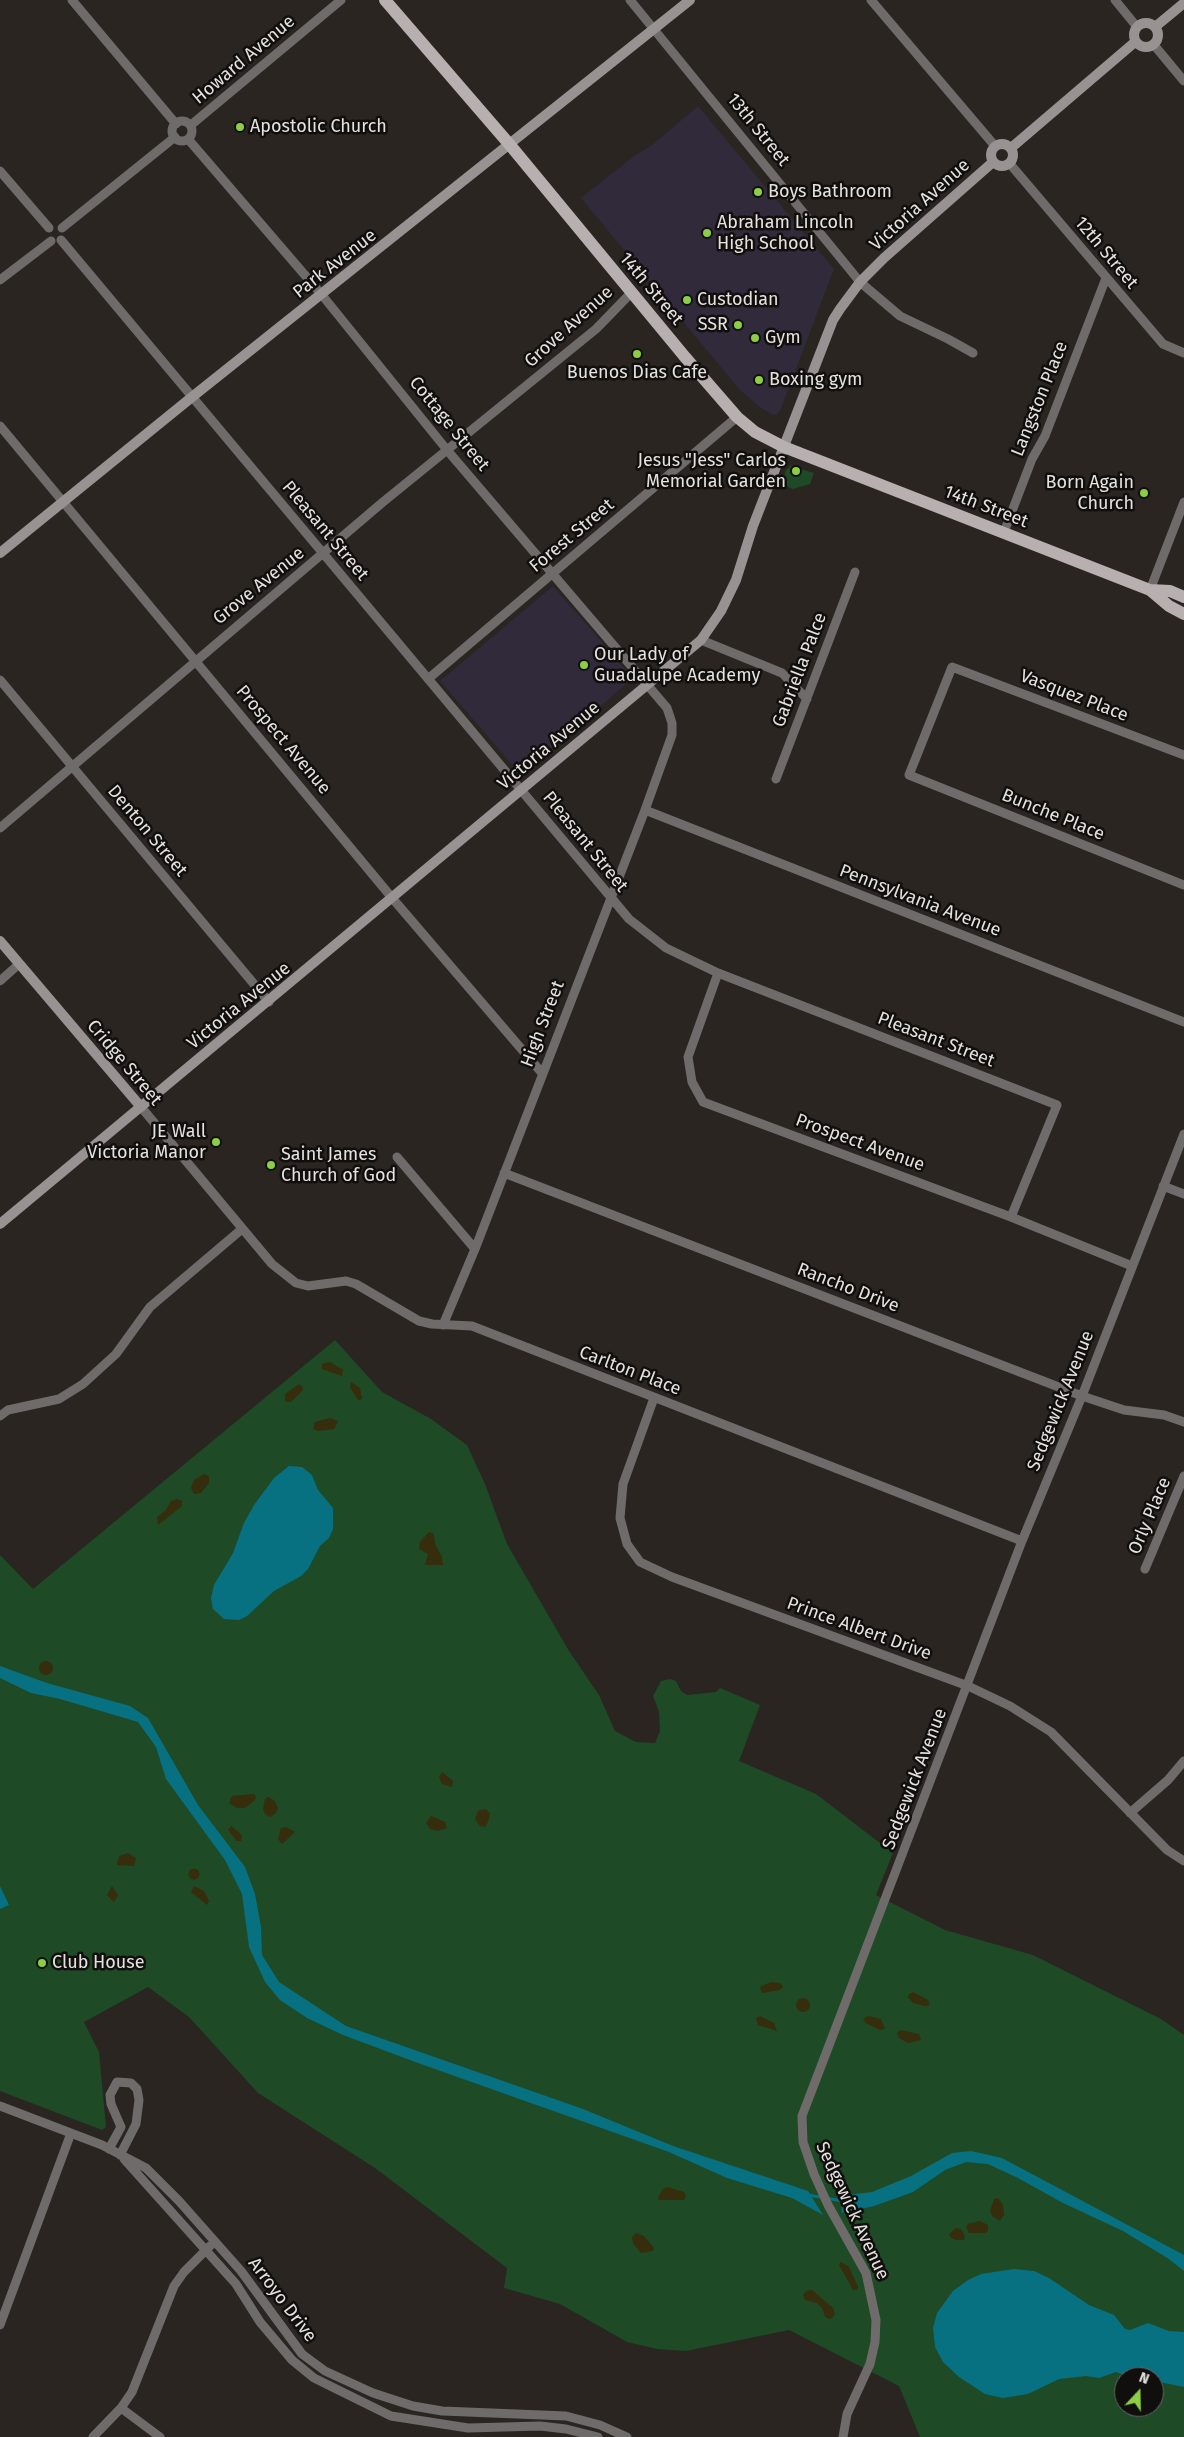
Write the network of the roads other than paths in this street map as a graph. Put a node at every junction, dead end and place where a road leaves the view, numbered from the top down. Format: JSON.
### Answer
{"nodes":[{"id":1,"x":72,"y":0,"type":"edge"},
{"id":2,"x":340,"y":0,"type":"edge"},
{"id":3,"x":385,"y":0,"type":"edge"},
{"id":4,"x":630,"y":0,"type":"edge"},
{"id":5,"x":690,"y":0,"type":"edge"},
{"id":6,"x":871,"y":0,"type":"edge"},
{"id":7,"x":1115,"y":0,"type":"edge"},
{"id":8,"x":1184,"y":3,"type":"edge"},
{"id":9,"x":1137,"y":27,"type":"junction"},
{"id":10,"x":1155,"y":27,"type":"junction"},
{"id":11,"x":654,"y":28,"type":"junction"},
{"id":12,"x":1136,"y":42,"type":"junction"},
{"id":13,"x":1154,"y":45,"type":"junction"},
{"id":14,"x":1184,"y":81,"type":"edge"},
{"id":15,"x":176,"y":124,"type":"junction"},
{"id":16,"x":191,"y":125,"type":"junction"},
{"id":17,"x":175,"y":137,"type":"junction"},
{"id":18,"x":188,"y":139,"type":"junction"},
{"id":19,"x":510,"y":145,"type":"junction"},
{"id":20,"x":995,"y":146,"type":"junction"},
{"id":21,"x":1011,"y":148,"type":"junction"},
{"id":22,"x":993,"y":162,"type":"junction"},
{"id":23,"x":1010,"y":164,"type":"junction"},
{"id":24,"x":0,"y":171,"type":"edge"},
{"id":25,"x":49,"y":228,"type":"junction"},
{"id":26,"x":62,"y":228,"type":"junction"},
{"id":27,"x":61,"y":240,"type":"junction"},
{"id":28,"x":50,"y":241,"type":"junction"},
{"id":29,"x":1106,"y":278,"type":"junction"},
{"id":30,"x":0,"y":280,"type":"edge"},
{"id":31,"x":860,"y":282,"type":"junction"},
{"id":32,"x":631,"y":293,"type":"junction"},
{"id":33,"x":322,"y":295,"type":"junction"},
{"id":34,"x":1184,"y":353,"type":"edge"},
{"id":35,"x":973,"y":354,"type":"dead end"},
{"id":36,"x":192,"y":397,"type":"junction"},
{"id":37,"x":737,"y":417,"type":"junction"},
{"id":38,"x":0,"y":426,"type":"edge"},
{"id":39,"x":784,"y":447,"type":"junction"},
{"id":40,"x":448,"y":450,"type":"junction"},
{"id":41,"x":64,"y":501,"type":"junction"},
{"id":42,"x":1184,"y":502,"type":"edge"},
{"id":43,"x":1004,"y":532,"type":"junction"},
{"id":44,"x":0,"y":553,"type":"edge"},
{"id":45,"x":323,"y":555,"type":"junction"},
{"id":46,"x":855,"y":572,"type":"dead end"},
{"id":47,"x":553,"y":573,"type":"junction"},
{"id":48,"x":1150,"y":590,"type":"junction"},
{"id":49,"x":1184,"y":597,"type":"edge"},
{"id":50,"x":1184,"y":614,"type":"edge"},
{"id":51,"x":702,"y":640,"type":"junction"},
{"id":52,"x":196,"y":660,"type":"junction"},
{"id":53,"x":428,"y":679,"type":"junction"},
{"id":54,"x":0,"y":680,"type":"edge"},
{"id":55,"x":647,"y":686,"type":"junction"},
{"id":56,"x":807,"y":699,"type":"junction"},
{"id":57,"x":672,"y":735,"type":"joint"},
{"id":58,"x":1184,"y":755,"type":"edge"},
{"id":59,"x":73,"y":767,"type":"junction"},
{"id":60,"x":909,"y":775,"type":"joint"},
{"id":61,"x":776,"y":779,"type":"dead end"},
{"id":62,"x":522,"y":790,"type":"junction"},
{"id":63,"x":645,"y":810,"type":"junction"},
{"id":64,"x":0,"y":828,"type":"edge"},
{"id":65,"x":1184,"y":885,"type":"edge"},
{"id":66,"x":609,"y":898,"type":"junction"},
{"id":67,"x":393,"y":899,"type":"junction"},
{"id":68,"x":0,"y":941,"type":"edge"},
{"id":69,"x":20,"y":964,"type":"junction"},
{"id":70,"x":718,"y":974,"type":"junction"},
{"id":71,"x":0,"y":981,"type":"edge"},
{"id":72,"x":269,"y":1002,"type":"junction"},
{"id":73,"x":1184,"y":1022,"type":"edge"},
{"id":74,"x":542,"y":1073,"type":"junction"},
{"id":75,"x":141,"y":1107,"type":"junction"},
{"id":76,"x":1184,"y":1134,"type":"edge"},
{"id":77,"x":397,"y":1157,"type":"dead end"},
{"id":78,"x":504,"y":1173,"type":"junction"},
{"id":79,"x":1163,"y":1186,"type":"junction"},
{"id":80,"x":1184,"y":1194,"type":"edge"},
{"id":81,"x":1010,"y":1217,"type":"junction"},
{"id":82,"x":0,"y":1224,"type":"edge"},
{"id":83,"x":242,"y":1229,"type":"junction"},
{"id":84,"x":475,"y":1249,"type":"junction"},
{"id":85,"x":1132,"y":1266,"type":"junction"},
{"id":86,"x":443,"y":1325,"type":"junction"},
{"id":87,"x":1082,"y":1396,"type":"junction"},
{"id":88,"x":654,"y":1398,"type":"junction"},
{"id":89,"x":0,"y":1416,"type":"edge"},
{"id":90,"x":1184,"y":1422,"type":"edge"},
{"id":91,"x":1184,"y":1476,"type":"edge"},
{"id":92,"x":1022,"y":1541,"type":"junction"},
{"id":93,"x":1145,"y":1569,"type":"dead end"},
{"id":94,"x":968,"y":1686,"type":"junction"},
{"id":95,"x":1184,"y":1761,"type":"edge"},
{"id":96,"x":1130,"y":1813,"type":"junction"},
{"id":97,"x":1184,"y":1861,"type":"edge"},
{"id":98,"x":0,"y":2106,"type":"edge"},
{"id":99,"x":71,"y":2132,"type":"junction"},
{"id":100,"x":109,"y":2149,"type":"junction"},
{"id":101,"x":120,"y":2155,"type":"junction"},
{"id":102,"x":216,"y":2241,"type":"junction"},
{"id":103,"x":206,"y":2250,"type":"junction"},
{"id":104,"x":0,"y":2325,"type":"edge"},
{"id":105,"x":120,"y":2408,"type":"junction"},
{"id":106,"x":93,"y":2437,"type":"edge"},
{"id":107,"x":160,"y":2437,"type":"edge"},
{"id":108,"x":598,"y":2437,"type":"edge"},
{"id":109,"x":627,"y":2437,"type":"edge"},
{"id":110,"x":843,"y":2437,"type":"edge"}],
"edges":[{"from":1,"to":15,"type":"street"},
{"from":2,"to":16,"type":"street","name":"Howard Avenue"},
{"from":3,"to":19,"type":"main road","name":"14th Street"},
{"from":4,"to":11,"type":"street","name":"13th Street"},
{"from":5,"to":11,"type":"street","name":"Park Avenue"},
{"from":6,"to":20,"type":"street"},
{"from":7,"to":9,"type":"street"},
{"from":8,"to":10,"type":"street"},
{"from":9,"to":10,"type":"street"},
{"from":9,"to":12,"type":"street"},
{"from":10,"to":13,"type":"street"},
{"from":11,"to":19,"type":"street","name":"Park Avenue"},
{"from":11,"to":31,"type":"street","name":"13th Street"},
{"from":12,"to":13,"type":"street"},
{"from":12,"to":21,"type":"street"},
{"from":13,"to":14,"type":"street"},
{"from":15,"to":16,"type":"street"},
{"from":15,"to":17,"type":"street"},
{"from":16,"to":18,"type":"street"},
{"from":17,"to":18,"type":"street"},
{"from":17,"to":26,"type":"street"},
{"from":18,"to":33,"type":"street","name":"Cottage Street"},
{"from":19,"to":32,"type":"main road","name":"14th Street"},
{"from":19,"to":33,"type":"street","name":"Park Avenue"},
{"from":20,"to":21,"type":"street"},
{"from":20,"to":22,"type":"street"},
{"from":21,"to":23,"type":"street"},
{"from":22,"to":23,"type":"street"},
{"from":22,"to":31,"type":"street","name":"Victoria Avenue"},
{"from":23,"to":29,"type":"street","name":"12th Street"},
{"from":24,"to":25,"type":"street"},
{"from":25,"to":26,"type":"street"},
{"from":25,"to":28,"type":"street"},
{"from":26,"to":27,"type":"street"},
{"from":27,"to":28,"type":"street"},
{"from":27,"to":36,"type":"street","name":"Pleasant Street"},
{"from":28,"to":30,"type":"street"},
{"from":29,"to":34,"type":"street","name":"12th Street"},
{"from":29,"to":43,"type":"street","name":"Langston Place"},
{"from":31,"to":35,"type":"street","name":"13th Street"},
{"from":31,"to":39,"type":"street","name":"Victoria Avenue"},
{"from":32,"to":37,"type":"main road","name":"14th Street"},
{"from":32,"to":40,"type":"street","name":"Grove Avenue"},
{"from":33,"to":36,"type":"street","name":"Park Avenue"},
{"from":33,"to":40,"type":"street","name":"Cottage Street"},
{"from":36,"to":41,"type":"street","name":"Park Avenue"},
{"from":36,"to":45,"type":"street","name":"Pleasant Street"},
{"from":37,"to":39,"type":"main road","name":"14th Street"},
{"from":37,"to":47,"type":"street","name":"Forest Street"},
{"from":38,"to":41,"type":"street","name":"Prospect Avenue"},
{"from":39,"to":43,"type":"main road","name":"14th Street"},
{"from":39,"to":51,"type":"street","name":"Victoria Avenue"},
{"from":40,"to":45,"type":"street","name":"Grove Avenue"},
{"from":40,"to":47,"type":"street","name":"Cottage Street"},
{"from":41,"to":44,"type":"street","name":"Park Avenue"},
{"from":41,"to":52,"type":"street","name":"Prospect Avenue"},
{"from":42,"to":48,"type":"street"},
{"from":43,"to":48,"type":"main road","name":"14th Street"},
{"from":45,"to":52,"type":"street","name":"Grove Avenue"},
{"from":45,"to":53,"type":"street","name":"Pleasant Street"},
{"from":46,"to":56,"type":"street","name":"Gabriella Palce"},
{"from":47,"to":53,"type":"street","name":"Forest Street"},
{"from":47,"to":55,"type":"street","name":"Cottage Street"},
{"from":48,"to":49,"type":"main road","name":"14th Street"},
{"from":48,"to":50,"type":"main road","name":"14th Street"},
{"from":51,"to":55,"type":"street","name":"Victoria Avenue"},
{"from":51,"to":56,"type":"street"},
{"from":52,"to":59,"type":"street","name":"Grove Avenue"},
{"from":52,"to":67,"type":"street","name":"Prospect Avenue"},
{"from":53,"to":62,"type":"street","name":"Pleasant Street"},
{"from":54,"to":59,"type":"street","name":"Denton Street"},
{"from":55,"to":57,"type":"street","name":"Cottage Street"},
{"from":55,"to":62,"type":"street","name":"Victoria Avenue"},
{"from":56,"to":61,"type":"street","name":"Gabriella Palce"},
{"from":57,"to":63,"type":"street","name":"High Street"},
{"from":58,"to":60,"type":"street","name":"Vasquez Place"},
{"from":59,"to":64,"type":"street","name":"Grove Avenue"},
{"from":59,"to":72,"type":"street","name":"Denton Street"},
{"from":60,"to":65,"type":"street","name":"Bunche Place"},
{"from":62,"to":66,"type":"street","name":"Pleasant Street"},
{"from":62,"to":67,"type":"street","name":"Victoria Avenue"},
{"from":63,"to":66,"type":"street","name":"High Street"},
{"from":63,"to":73,"type":"street","name":"Pennsylvania Avenue"},
{"from":66,"to":70,"type":"street","name":"Pleasant Street"},
{"from":66,"to":74,"type":"street","name":"High Street"},
{"from":67,"to":72,"type":"street","name":"Victoria Avenue"},
{"from":67,"to":74,"type":"street","name":"Prospect Avenue"},
{"from":68,"to":69,"type":"street","name":"Cridge Street"},
{"from":69,"to":71,"type":"street"},
{"from":69,"to":75,"type":"street","name":"Cridge Street"},
{"from":70,"to":81,"type":"street","name":"Prospect Avenue"},
{"from":70,"to":81,"type":"street","name":"Pleasant Street"},
{"from":72,"to":75,"type":"street","name":"Victoria Avenue"},
{"from":74,"to":78,"type":"street","name":"High Street"},
{"from":75,"to":82,"type":"street","name":"Victoria Avenue"},
{"from":75,"to":83,"type":"street","name":"Cridge Street"},
{"from":76,"to":79,"type":"street","name":"Sedgewick Avenue"},
{"from":77,"to":84,"type":"street"},
{"from":78,"to":84,"type":"street","name":"High Street"},
{"from":78,"to":87,"type":"street","name":"Rancho Drive"},
{"from":79,"to":80,"type":"street"},
{"from":79,"to":85,"type":"street","name":"Sedgewick Avenue"},
{"from":81,"to":85,"type":"street","name":"Prospect Avenue"},
{"from":83,"to":86,"type":"street","name":"Carlton Place"},
{"from":83,"to":89,"type":"street"},
{"from":84,"to":86,"type":"street","name":"High Street"},
{"from":85,"to":87,"type":"street","name":"Sedgewick Avenue"},
{"from":86,"to":88,"type":"street","name":"Carlton Place"},
{"from":87,"to":90,"type":"street","name":"Rancho Drive"},
{"from":87,"to":92,"type":"street","name":"Sedgewick Avenue"},
{"from":88,"to":92,"type":"street","name":"Carlton Place"},
{"from":88,"to":94,"type":"street","name":"Prince Albert Drive"},
{"from":91,"to":93,"type":"street","name":"Orly Place"},
{"from":92,"to":94,"type":"street","name":"Sedgewick Avenue"},
{"from":94,"to":96,"type":"street","name":"Prince Albert Drive"},
{"from":94,"to":110,"type":"street","name":"Sedgewick Avenue"},
{"from":95,"to":96,"type":"street"},
{"from":96,"to":97,"type":"street","name":"Prince Albert Drive"},
{"from":98,"to":99,"type":"street","name":"Arroyo Drive"},
{"from":99,"to":100,"type":"street","name":"Arroyo Drive"},
{"from":99,"to":104,"type":"street"},
{"from":100,"to":101,"type":"street","name":"Arroyo Drive"},
{"from":100,"to":101,"type":"street"},
{"from":101,"to":102,"type":"street","name":"Arroyo Drive"},
{"from":101,"to":103,"type":"street","name":"Arroyo Drive"},
{"from":102,"to":103,"type":"street"},
{"from":102,"to":109,"type":"street","name":"Arroyo Drive"},
{"from":103,"to":105,"type":"street"},
{"from":103,"to":108,"type":"street","name":"Arroyo Drive"},
{"from":105,"to":106,"type":"street"},
{"from":105,"to":107,"type":"street"}]}
